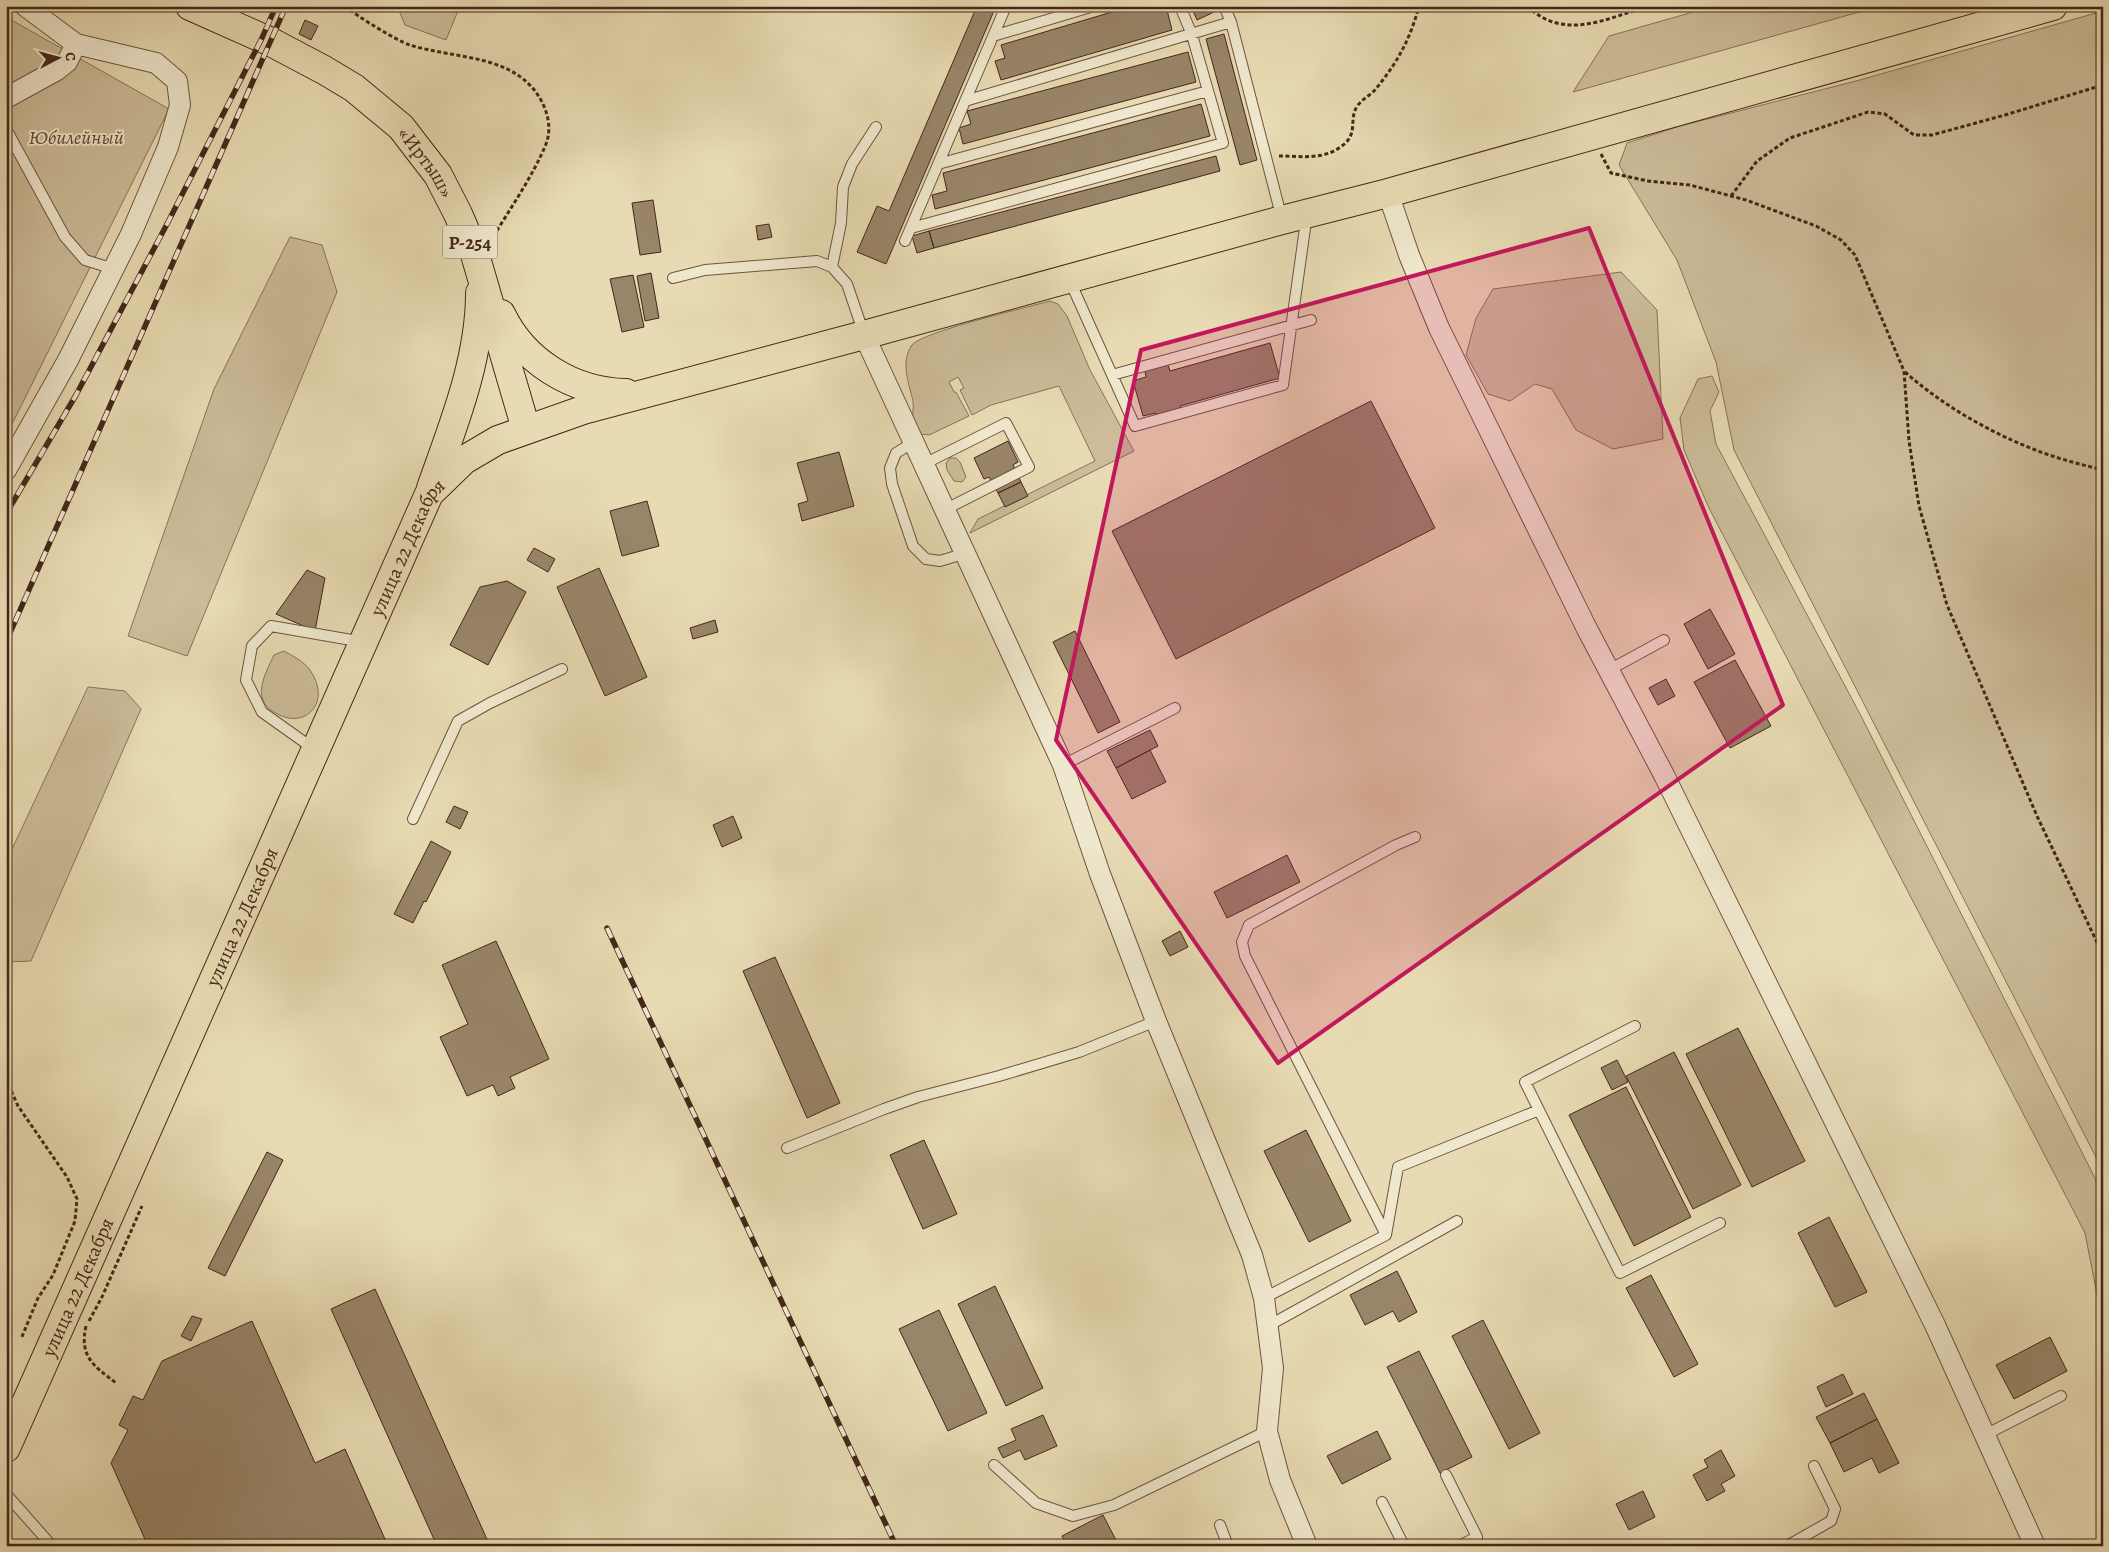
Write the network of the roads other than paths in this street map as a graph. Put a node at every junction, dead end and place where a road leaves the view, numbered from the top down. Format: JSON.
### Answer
{"nodes":[{"id":1,"x":25,"y":6,"type":"edge"},
{"id":2,"x":190,"y":6,"type":"edge"},
{"id":3,"x":1006,"y":6,"type":"edge"},
{"id":4,"x":1094,"y":6,"type":"edge"},
{"id":5,"x":1180,"y":6,"type":"edge"},
{"id":6,"x":1224,"y":6,"type":"edge"},
{"id":7,"x":2054,"y":6,"type":"edge"},
{"id":8,"x":1231,"y":22,"type":"junction"},
{"id":9,"x":1192,"y":35,"type":"junction"},
{"id":10,"x":993,"y":36,"type":"junction"},
{"id":11,"x":76,"y":44,"type":"junction"},
{"id":12,"x":1208,"y":91,"type":"junction"},
{"id":13,"x":6,"y":98,"type":"edge"},
{"id":14,"x":965,"y":101,"type":"junction"},
{"id":15,"x":876,"y":127,"type":"dead end"},
{"id":16,"x":6,"y":129,"type":"edge"},
{"id":17,"x":938,"y":164,"type":"junction"},
{"id":18,"x":1388,"y":193,"type":"junction"},
{"id":19,"x":1295,"y":217,"type":"junction"},
{"id":20,"x":911,"y":228,"type":"junction"},
{"id":21,"x":905,"y":241,"type":"dead end"},
{"id":22,"x":477,"y":262,"type":"junction"},
{"id":23,"x":832,"y":267,"type":"junction"},
{"id":24,"x":114,"y":269,"type":"junction"},
{"id":25,"x":674,"y":278,"type":"dead end"},
{"id":26,"x":1069,"y":278,"type":"junction"},
{"id":27,"x":1311,"y":320,"type":"dead end"},
{"id":28,"x":1292,"y":326,"type":"junction"},
{"id":29,"x":864,"y":335,"type":"junction"},
{"id":30,"x":1112,"y":376,"type":"junction"},
{"id":31,"x":646,"y":393,"type":"junction"},
{"id":32,"x":526,"y":429,"type":"junction"},
{"id":33,"x":914,"y":442,"type":"junction"},
{"id":34,"x":924,"y":464,"type":"junction"},
{"id":35,"x":6,"y":470,"type":"edge"},
{"id":36,"x":429,"y":494,"type":"junction"},
{"id":37,"x":946,"y":509,"type":"junction"},
{"id":38,"x":966,"y":553,"type":"junction"},
{"id":39,"x":1664,"y":640,"type":"dead end"},
{"id":40,"x":364,"y":642,"type":"junction"},
{"id":41,"x":562,"y":669,"type":"dead end"},
{"id":42,"x":1609,"y":670,"type":"junction"},
{"id":43,"x":1175,"y":708,"type":"dead end"},
{"id":44,"x":316,"y":751,"type":"junction"},
{"id":45,"x":1063,"y":765,"type":"junction"},
{"id":46,"x":413,"y":818,"type":"dead end"},
{"id":47,"x":1416,"y":837,"type":"dead end"},
{"id":48,"x":1156,"y":1021,"type":"junction"},
{"id":49,"x":1635,"y":1026,"type":"dead end"},
{"id":50,"x":1539,"y":1110,"type":"junction"},
{"id":51,"x":787,"y":1148,"type":"dead end"},
{"id":52,"x":1456,"y":1221,"type":"dead end"},
{"id":53,"x":1720,"y":1223,"type":"dead end"},
{"id":54,"x":1386,"y":1235,"type":"junction"},
{"id":55,"x":1264,"y":1298,"type":"junction"},
{"id":56,"x":1268,"y":1326,"type":"junction"},
{"id":57,"x":2061,"y":1396,"type":"dead end"},
{"id":58,"x":1267,"y":1431,"type":"junction"},
{"id":59,"x":1985,"y":1435,"type":"junction"},
{"id":60,"x":6,"y":1448,"type":"edge"},
{"id":61,"x":994,"y":1465,"type":"dead end"},
{"id":62,"x":1814,"y":1466,"type":"dead end"},
{"id":63,"x":1446,"y":1475,"type":"dead end"},
{"id":64,"x":6,"y":1494,"type":"edge"},
{"id":65,"x":1382,"y":1502,"type":"dead end"},
{"id":66,"x":1220,"y":1525,"type":"dead end"},
{"id":67,"x":52,"y":1546,"type":"edge"},
{"id":68,"x":1228,"y":1546,"type":"edge"},
{"id":69,"x":1307,"y":1546,"type":"edge"},
{"id":70,"x":1404,"y":1546,"type":"edge"},
{"id":71,"x":1459,"y":1546,"type":"edge"},
{"id":72,"x":1787,"y":1546,"type":"edge"},
{"id":73,"x":2035,"y":1546,"type":"edge"}],
"edges":[{"from":1,"to":11,"type":"street"},
{"from":2,"to":22,"type":"main road","name":"«Иртыш»","number":"Р-254"},
{"from":3,"to":10,"type":"lane"},
{"from":4,"to":10,"type":"lane"},
{"from":5,"to":9,"type":"lane"},
{"from":6,"to":8,"type":"lane"},
{"from":7,"to":18,"type":"main road"},
{"from":8,"to":9,"type":"lane"},
{"from":8,"to":19,"type":"lane"},
{"from":9,"to":12,"type":"lane"},
{"from":9,"to":14,"type":"lane"},
{"from":10,"to":14,"type":"lane"},
{"from":11,"to":13,"type":"street"},
{"from":11,"to":24,"type":"street"},
{"from":12,"to":17,"type":"lane"},
{"from":12,"to":20,"type":"lane"},
{"from":14,"to":17,"type":"lane"},
{"from":15,"to":23,"type":"lane"},
{"from":16,"to":24,"type":"lane"},
{"from":17,"to":20,"type":"lane"},
{"from":18,"to":19,"type":"main road"},
{"from":18,"to":42,"type":"street"},
{"from":19,"to":26,"type":"main road"},
{"from":19,"to":28,"type":"lane"},
{"from":20,"to":21,"type":"lane"},
{"from":22,"to":31,"type":"main road"},
{"from":22,"to":32,"type":"main road","name":"«Иртыш»","number":"Р-254"},
{"from":22,"to":36,"type":"main road"},
{"from":23,"to":25,"type":"lane"},
{"from":23,"to":29,"type":"lane"},
{"from":24,"to":35,"type":"street"},
{"from":26,"to":29,"type":"main road"},
{"from":26,"to":30,"type":"lane"},
{"from":27,"to":28,"type":"lane"},
{"from":28,"to":30,"type":"lane"},
{"from":28,"to":30,"type":"lane"},
{"from":29,"to":31,"type":"main road"},
{"from":29,"to":33,"type":"street"},
{"from":31,"to":32,"type":"main road","name":"улица 22 Декабря"},
{"from":32,"to":36,"type":"main road","name":"улица 22 Декабря"},
{"from":33,"to":34,"type":"street"},
{"from":33,"to":38,"type":"lane"},
{"from":34,"to":37,"type":"street"},
{"from":34,"to":37,"type":"lane"},
{"from":36,"to":40,"type":"main road","name":"улица 22 Декабря"},
{"from":37,"to":38,"type":"street"},
{"from":38,"to":45,"type":"street"},
{"from":39,"to":42,"type":"lane"},
{"from":40,"to":44,"type":"main road","name":"улица 22 Декабря"},
{"from":40,"to":44,"type":"lane"},
{"from":41,"to":46,"type":"lane"},
{"from":42,"to":59,"type":"street"},
{"from":43,"to":45,"type":"lane"},
{"from":44,"to":60,"type":"main road","name":"улица 22 Декабря"},
{"from":45,"to":48,"type":"street"},
{"from":47,"to":54,"type":"lane"},
{"from":48,"to":51,"type":"lane"},
{"from":48,"to":55,"type":"street"},
{"from":49,"to":50,"type":"lane"},
{"from":50,"to":53,"type":"lane"},
{"from":50,"to":54,"type":"lane"},
{"from":52,"to":56,"type":"lane"},
{"from":54,"to":55,"type":"lane"},
{"from":55,"to":56,"type":"street"},
{"from":56,"to":58,"type":"street"},
{"from":57,"to":59,"type":"lane"},
{"from":58,"to":61,"type":"lane"},
{"from":58,"to":69,"type":"street"},
{"from":59,"to":73,"type":"street"},
{"from":62,"to":72,"type":"lane"},
{"from":63,"to":71,"type":"lane"},
{"from":64,"to":67,"type":"lane"},
{"from":65,"to":70,"type":"lane"},
{"from":66,"to":68,"type":"lane"}]}
